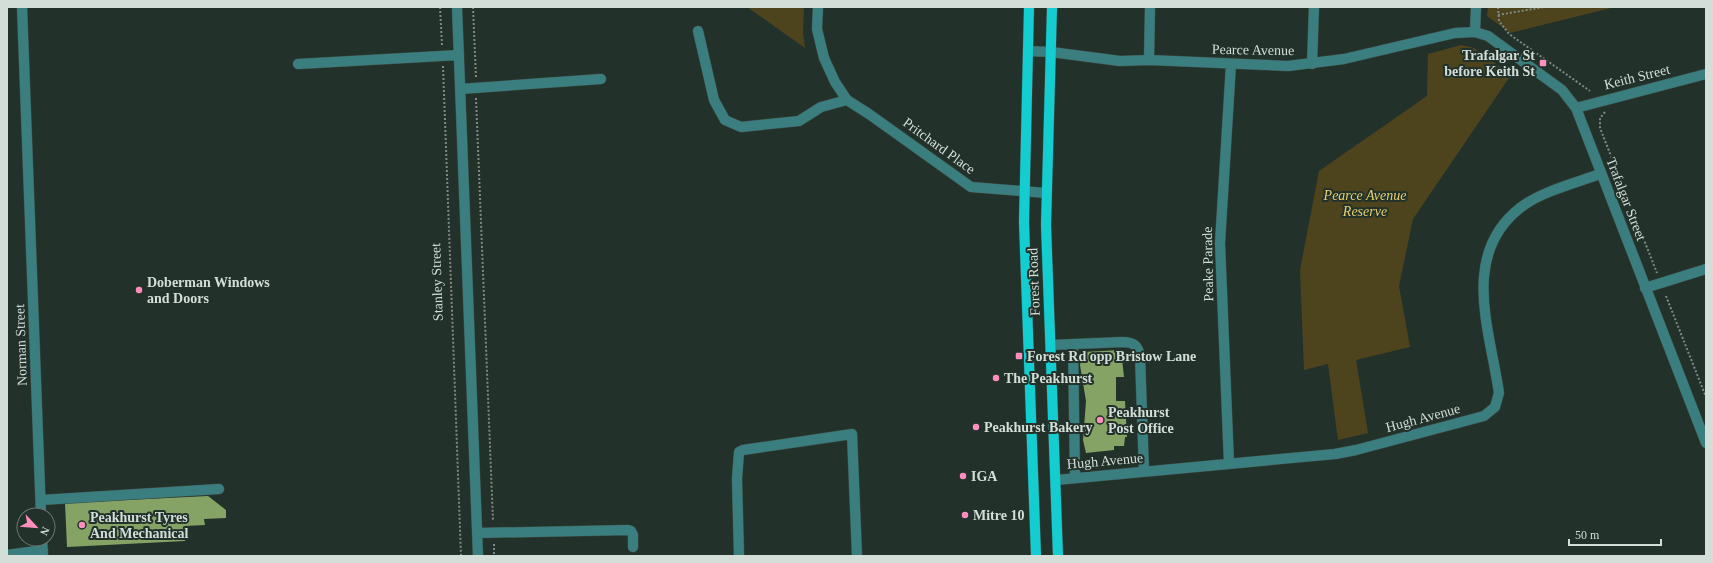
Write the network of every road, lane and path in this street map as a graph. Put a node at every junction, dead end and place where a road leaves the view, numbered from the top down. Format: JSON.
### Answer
{"nodes":[{"id":1,"x":22,"y":7,"type":"edge"},
{"id":2,"x":440,"y":7,"type":"edge"},
{"id":3,"x":457,"y":7,"type":"edge"},
{"id":4,"x":473,"y":7,"type":"edge"},
{"id":5,"x":818,"y":7,"type":"edge"},
{"id":6,"x":1029,"y":7,"type":"edge"},
{"id":7,"x":1052,"y":7,"type":"edge"},
{"id":8,"x":1150,"y":7,"type":"edge"},
{"id":9,"x":1314,"y":7,"type":"edge"},
{"id":10,"x":1476,"y":7,"type":"edge"},
{"id":11,"x":1498,"y":7,"type":"edge"},
{"id":12,"x":1544,"y":7,"type":"edge"},
{"id":13,"x":1498,"y":15,"type":"junction"},
{"id":14,"x":698,"y":32,"type":"dead end"},
{"id":15,"x":1475,"y":32,"type":"junction"},
{"id":16,"x":1028,"y":51,"type":"junction"},
{"id":17,"x":1051,"y":52,"type":"junction"},
{"id":18,"x":459,"y":55,"type":"junction"},
{"id":19,"x":443,"y":57,"type":"junction"},
{"id":20,"x":1149,"y":60,"type":"junction"},
{"id":21,"x":298,"y":64,"type":"dead end"},
{"id":22,"x":1231,"y":64,"type":"junction"},
{"id":23,"x":1312,"y":64,"type":"junction"},
{"id":24,"x":1706,"y":74,"type":"edge"},
{"id":25,"x":601,"y":79,"type":"dead end"},
{"id":26,"x":476,"y":85,"type":"dead end"},
{"id":27,"x":460,"y":89,"type":"junction"},
{"id":28,"x":1590,"y":91,"type":"dead end"},
{"id":29,"x":476,"y":92,"type":"dead end"},
{"id":30,"x":847,"y":100,"type":"junction"},
{"id":31,"x":1576,"y":108,"type":"junction"},
{"id":32,"x":1610,"y":110,"type":"dead end"},
{"id":33,"x":1600,"y":174,"type":"junction"},
{"id":34,"x":1024,"y":192,"type":"junction"},
{"id":35,"x":1046,"y":193,"type":"junction"},
{"id":36,"x":1706,"y":269,"type":"edge"},
{"id":37,"x":1658,"y":275,"type":"dead end"},
{"id":38,"x":1645,"y":288,"type":"junction"},
{"id":39,"x":1666,"y":296,"type":"dead end"},
{"id":40,"x":1073,"y":344,"type":"junction"},
{"id":41,"x":1051,"y":345,"type":"junction"},
{"id":42,"x":1706,"y":397,"type":"edge"},
{"id":43,"x":1706,"y":443,"type":"edge"},
{"id":44,"x":1229,"y":464,"type":"junction"},
{"id":45,"x":1144,"y":471,"type":"junction"},
{"id":46,"x":1075,"y":478,"type":"junction"},
{"id":47,"x":1056,"y":480,"type":"junction"},
{"id":48,"x":219,"y":489,"type":"dead end"},
{"id":49,"x":41,"y":500,"type":"junction"},
{"id":50,"x":41,"y":507,"type":"edge"},
{"id":51,"x":477,"y":533,"type":"junction"},
{"id":52,"x":493,"y":533,"type":"junction"},
{"id":53,"x":633,"y":547,"type":"dead end"},
{"id":54,"x":43,"y":553,"type":"edge"},
{"id":55,"x":7,"y":555,"type":"edge"},
{"id":56,"x":461,"y":556,"type":"edge"},
{"id":57,"x":478,"y":556,"type":"edge"},
{"id":58,"x":494,"y":556,"type":"edge"},
{"id":59,"x":739,"y":556,"type":"edge"},
{"id":60,"x":857,"y":556,"type":"edge"},
{"id":61,"x":1036,"y":556,"type":"edge"},
{"id":62,"x":1058,"y":556,"type":"edge"}],
"edges":[{"from":1,"to":49,"type":"street","name":"Norman Street"},
{"from":2,"to":19,"type":"path","name":"Stanley Street"},
{"from":3,"to":18,"type":"street"},
{"from":4,"to":26,"type":"path"},
{"from":5,"to":30,"type":"street","name":"Pritchard Place"},
{"from":6,"to":16,"type":"main road","name":"Forest Road"},
{"from":7,"to":17,"type":"main road","name":"Forest Road"},
{"from":8,"to":20,"type":"street"},
{"from":9,"to":23,"type":"street"},
{"from":10,"to":15,"type":"street"},
{"from":11,"to":13,"type":"path"},
{"from":12,"to":13,"type":"path"},
{"from":13,"to":28,"type":"path"},
{"from":14,"to":30,"type":"street"},
{"from":15,"to":23,"type":"street","name":"Pearce Avenue"},
{"from":15,"to":31,"type":"street","name":"Trafalgar Street"},
{"from":16,"to":17,"type":"street","name":"Pearce Avenue"},
{"from":16,"to":34,"type":"main road","name":"Forest Road"},
{"from":17,"to":20,"type":"street","name":"Pearce Avenue"},
{"from":17,"to":35,"type":"main road","name":"Forest Road"},
{"from":18,"to":19,"type":"street"},
{"from":18,"to":27,"type":"street"},
{"from":19,"to":21,"type":"street"},
{"from":19,"to":56,"type":"path","name":"Stanley Street"},
{"from":20,"to":22,"type":"street","name":"Pearce Avenue"},
{"from":22,"to":23,"type":"street","name":"Pearce Avenue"},
{"from":22,"to":44,"type":"street","name":"Peake Parade"},
{"from":24,"to":31,"type":"street","name":"Keith Street"},
{"from":25,"to":27,"type":"street"},
{"from":27,"to":51,"type":"street"},
{"from":29,"to":52,"type":"path"},
{"from":30,"to":34,"type":"street","name":"Pritchard Place"},
{"from":31,"to":33,"type":"street","name":"Trafalgar Street"},
{"from":32,"to":37,"type":"path"},
{"from":33,"to":38,"type":"street","name":"Trafalgar Street"},
{"from":33,"to":44,"type":"street","name":"Hugh Avenue"},
{"from":34,"to":35,"type":"street","name":"Pritchard Place"},
{"from":34,"to":61,"type":"main road","name":"Forest Road"},
{"from":35,"to":41,"type":"main road","name":"Forest Road"},
{"from":36,"to":38,"type":"street"},
{"from":38,"to":43,"type":"street","name":"Trafalgar Street"},
{"from":39,"to":42,"type":"path"},
{"from":40,"to":41,"type":"street"},
{"from":40,"to":45,"type":"street"},
{"from":40,"to":46,"type":"street"},
{"from":41,"to":47,"type":"main road","name":"Forest Road"},
{"from":44,"to":45,"type":"street","name":"Hugh Avenue"},
{"from":45,"to":46,"type":"street","name":"Hugh Avenue"},
{"from":46,"to":47,"type":"street","name":"Hugh Avenue"},
{"from":47,"to":62,"type":"main road","name":"Forest Road"},
{"from":48,"to":49,"type":"street"},
{"from":49,"to":50,"type":"street","name":"Norman Street"},
{"from":51,"to":52,"type":"street"},
{"from":51,"to":57,"type":"street"},
{"from":52,"to":53,"type":"street"},
{"from":52,"to":58,"type":"path"},
{"from":54,"to":55,"type":"street"},
{"from":59,"to":60,"type":"street"}]}
